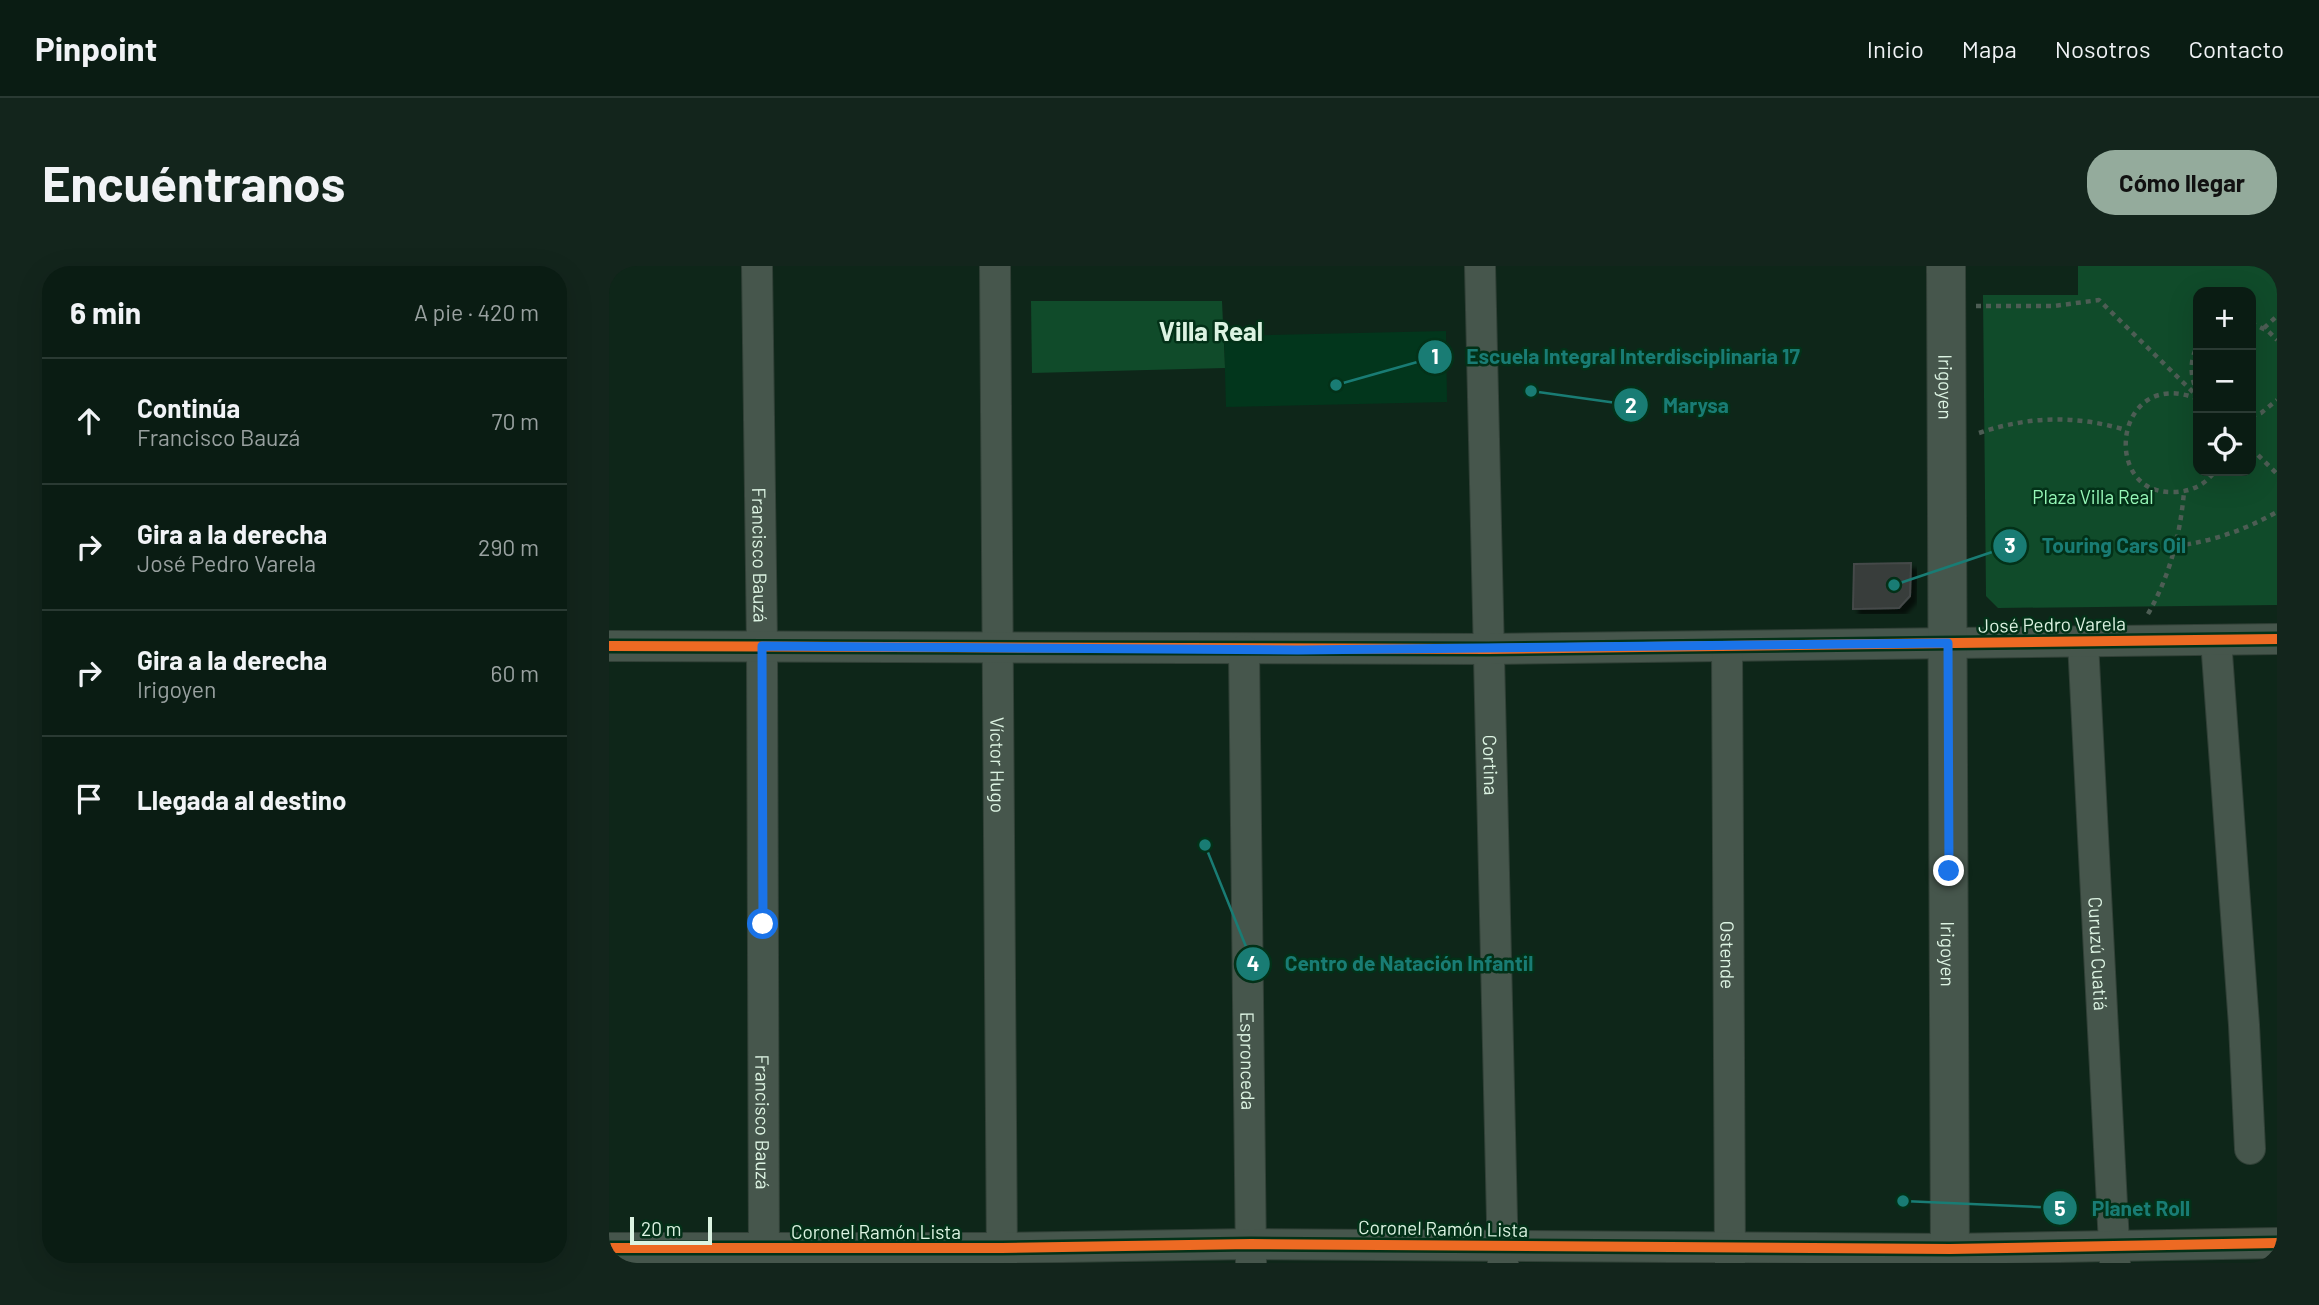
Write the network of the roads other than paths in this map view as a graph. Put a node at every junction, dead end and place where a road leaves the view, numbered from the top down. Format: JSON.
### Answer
{"nodes":[{"id":1,"x":757,"y":266,"type":"edge"},
{"id":2,"x":995,"y":266,"type":"edge"},
{"id":3,"x":1480,"y":266,"type":"edge"},
{"id":4,"x":1945,"y":266,"type":"edge"},
{"id":5,"x":2277,"y":639,"type":"edge"},
{"id":6,"x":2216,"y":640,"type":"junction"},
{"id":7,"x":2083,"y":642,"type":"junction"},
{"id":8,"x":1948,"y":643,"type":"junction"},
{"id":9,"x":609,"y":646,"type":"edge"},
{"id":10,"x":762,"y":646,"type":"junction"},
{"id":11,"x":997,"y":647,"type":"junction"},
{"id":12,"x":1727,"y":647,"type":"junction"},
{"id":13,"x":1488,"y":649,"type":"junction"},
{"id":14,"x":1244,"y":650,"type":"junction"},
{"id":15,"x":2250,"y":1149,"type":"dead end"},
{"id":16,"x":2277,"y":1243,"type":"edge"},
{"id":17,"x":609,"y":1248,"type":"edge"},
{"id":18,"x":1251,"y":1253,"type":"edge"},
{"id":19,"x":1002,"y":1255,"type":"edge"},
{"id":20,"x":1503,"y":1255,"type":"edge"},
{"id":21,"x":1730,"y":1255,"type":"edge"},
{"id":22,"x":2114,"y":1255,"type":"edge"},
{"id":23,"x":765,"y":1256,"type":"edge"},
{"id":24,"x":1950,"y":1256,"type":"edge"}],
"edges":[{"from":1,"to":10,"type":"street","name":"Francisco Bauzá"},
{"from":2,"to":11,"type":"street","name":"Víctor Hugo"},
{"from":3,"to":13,"type":"street","name":"Cortina"},
{"from":4,"to":8,"type":"street","name":"Irigoyen"},
{"from":5,"to":6,"type":"street","name":"José Pedro Varela"},
{"from":6,"to":7,"type":"street","name":"José Pedro Varela"},
{"from":6,"to":15,"type":"street"},
{"from":7,"to":8,"type":"street","name":"José Pedro Varela"},
{"from":7,"to":22,"type":"street","name":"Curuzú Cuatiá"},
{"from":8,"to":12,"type":"street","name":"José Pedro Varela"},
{"from":8,"to":24,"type":"street","name":"Irigoyen"},
{"from":9,"to":10,"type":"street","name":"José Pedro Varela"},
{"from":10,"to":11,"type":"street","name":"José Pedro Varela"},
{"from":10,"to":23,"type":"street","name":"Francisco Bauzá"},
{"from":11,"to":14,"type":"street","name":"José Pedro Varela"},
{"from":11,"to":19,"type":"street","name":"Víctor Hugo"},
{"from":12,"to":13,"type":"street","name":"José Pedro Varela"},
{"from":12,"to":21,"type":"street","name":"Ostende"},
{"from":13,"to":14,"type":"street","name":"José Pedro Varela"},
{"from":13,"to":20,"type":"street","name":"Cortina"},
{"from":14,"to":18,"type":"street","name":"Espronceda"},
{"from":16,"to":22,"type":"street","name":"Coronel Ramón Lista"},
{"from":17,"to":23,"type":"street","name":"Coronel Ramón Lista"},
{"from":18,"to":19,"type":"street","name":"Coronel Ramón Lista"},
{"from":18,"to":20,"type":"street","name":"Coronel Ramón Lista"},
{"from":19,"to":23,"type":"street","name":"Coronel Ramón Lista"},
{"from":20,"to":21,"type":"street","name":"Coronel Ramón Lista"},
{"from":21,"to":24,"type":"street","name":"Coronel Ramón Lista"},
{"from":22,"to":24,"type":"street","name":"Coronel Ramón Lista"}]}
